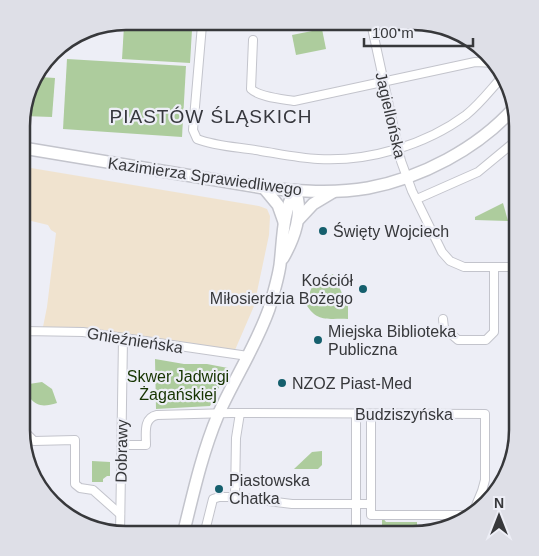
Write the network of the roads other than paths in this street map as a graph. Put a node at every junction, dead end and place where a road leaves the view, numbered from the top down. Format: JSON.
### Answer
{"nodes":[{"id":1,"x":202,"y":30,"type":"edge"},
{"id":2,"x":373,"y":30,"type":"edge"},
{"id":3,"x":253,"y":40,"type":"dead end"},
{"id":4,"x":485,"y":62,"type":"edge"},
{"id":5,"x":384,"y":80,"type":"junction"},
{"id":6,"x":498,"y":82,"type":"edge"},
{"id":7,"x":508,"y":114,"type":"edge"},
{"id":8,"x":509,"y":146,"type":"edge"},
{"id":9,"x":399,"y":148,"type":"junction"},
{"id":10,"x":30,"y":149,"type":"edge"},
{"id":11,"x":406,"y":178,"type":"junction"},
{"id":12,"x":264,"y":188,"type":"junction"},
{"id":13,"x":295,"y":191,"type":"junction"},
{"id":14,"x":334,"y":191,"type":"junction"},
{"id":15,"x":417,"y":199,"type":"junction"},
{"id":16,"x":297,"y":222,"type":"junction"},
{"id":17,"x":285,"y":225,"type":"junction"},
{"id":18,"x":280,"y":264,"type":"junction"},
{"id":19,"x":494,"y":267,"type":"junction"},
{"id":20,"x":509,"y":267,"type":"edge"},
{"id":21,"x":443,"y":319,"type":"dead end"},
{"id":22,"x":30,"y":331,"type":"edge"},
{"id":23,"x":123,"y":338,"type":"junction"},
{"id":24,"x":248,"y":356,"type":"junction"},
{"id":25,"x":219,"y":413,"type":"junction"},
{"id":26,"x":240,"y":413,"type":"junction"},
{"id":27,"x":356,"y":414,"type":"junction"},
{"id":28,"x":371,"y":414,"type":"junction"},
{"id":29,"x":30,"y":436,"type":"edge"},
{"id":30,"x":130,"y":444,"type":"dead end"},
{"id":31,"x":482,"y":491,"type":"edge"},
{"id":32,"x":235,"y":497,"type":"junction"},
{"id":33,"x":356,"y":504,"type":"junction"},
{"id":34,"x":370,"y":504,"type":"junction"},
{"id":35,"x":120,"y":514,"type":"junction"},
{"id":36,"x":457,"y":515,"type":"edge"},
{"id":37,"x":120,"y":526,"type":"edge"},
{"id":38,"x":185,"y":526,"type":"edge"},
{"id":39,"x":206,"y":526,"type":"edge"},
{"id":40,"x":356,"y":526,"type":"edge"}],
"edges":[{"from":1,"to":9,"type":"street"},
{"from":2,"to":5,"type":"street","name":"Jagiellońska"},
{"from":3,"to":5,"type":"street"},
{"from":4,"to":5,"type":"street"},
{"from":5,"to":9,"type":"street","name":"Jagiellońska"},
{"from":6,"to":9,"type":"street"},
{"from":7,"to":11,"type":"street","name":"Kazimierza Sprawiedliwego"},
{"from":8,"to":15,"type":"street"},
{"from":9,"to":11,"type":"street","name":"Jagiellońska"},
{"from":10,"to":12,"type":"street","name":"Kazimierza Sprawiedliwego"},
{"from":11,"to":14,"type":"street","name":"Kazimierza Sprawiedliwego"},
{"from":11,"to":15,"type":"street","name":"Jagiellońska"},
{"from":12,"to":13,"type":"street","name":"Kazimierza Sprawiedliwego"},
{"from":12,"to":17,"type":"street"},
{"from":13,"to":14,"type":"street","name":"Kazimierza Sprawiedliwego"},
{"from":13,"to":16,"type":"street"},
{"from":13,"to":17,"type":"street"},
{"from":14,"to":16,"type":"street"},
{"from":15,"to":19,"type":"street","name":"Jagiellońska"},
{"from":16,"to":18,"type":"street"},
{"from":17,"to":18,"type":"street"},
{"from":18,"to":24,"type":"street"},
{"from":19,"to":20,"type":"street","name":"Jagiellońska"},
{"from":19,"to":21,"type":"street"},
{"from":22,"to":23,"type":"street","name":"Gnieźnieńska"},
{"from":23,"to":24,"type":"street","name":"Gnieźnieńska"},
{"from":23,"to":35,"type":"street","name":"Dobrawy"},
{"from":24,"to":25,"type":"street"},
{"from":25,"to":26,"type":"street","name":"Budziszyńska"},
{"from":25,"to":30,"type":"street","name":"Budziszyńska"},
{"from":25,"to":38,"type":"street"},
{"from":26,"to":27,"type":"street","name":"Budziszyńska"},
{"from":26,"to":32,"type":"street"},
{"from":27,"to":28,"type":"street","name":"Budziszyńska"},
{"from":27,"to":33,"type":"street"},
{"from":28,"to":31,"type":"street","name":"Budziszyńska"},
{"from":28,"to":34,"type":"street"},
{"from":29,"to":35,"type":"street"},
{"from":32,"to":33,"type":"street"},
{"from":32,"to":39,"type":"street"},
{"from":33,"to":34,"type":"street"},
{"from":33,"to":40,"type":"street"},
{"from":34,"to":36,"type":"street"},
{"from":35,"to":37,"type":"street","name":"Dobrawy"}]}
